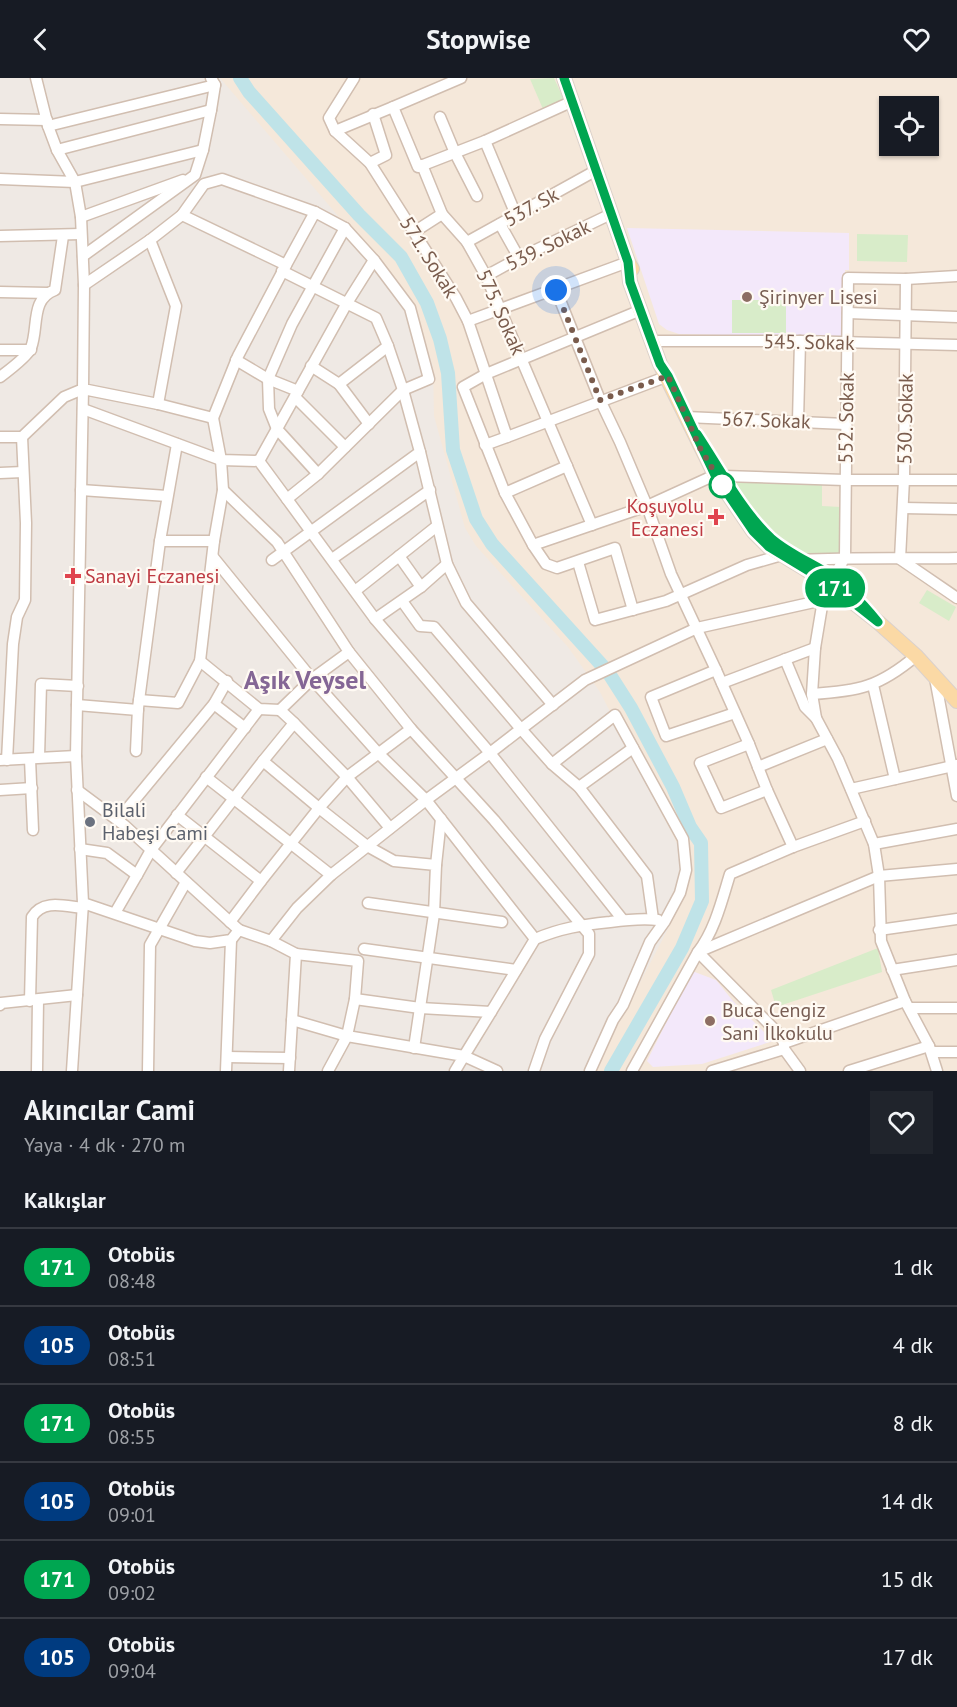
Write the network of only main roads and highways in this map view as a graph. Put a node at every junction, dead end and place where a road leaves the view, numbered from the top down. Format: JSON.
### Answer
{"nodes":[{"id":1,"x":564,"y":78,"type":"edge"},
{"id":2,"x":628,"y":262,"type":"junction"},
{"id":3,"x":657,"y":341,"type":"junction"},
{"id":4,"x":720,"y":475,"type":"junction"},
{"id":5,"x":832,"y":581,"type":"junction"},
{"id":6,"x":957,"y":701,"type":"edge"}],
"edges":[{"from":1,"to":2,"type":"main road"},
{"from":2,"to":3,"type":"main road"},
{"from":2,"to":3,"type":"main road"},
{"from":3,"to":4,"type":"main road"},
{"from":4,"to":5,"type":"main road"},
{"from":4,"to":5,"type":"main road"},
{"from":5,"to":6,"type":"main road"}]}
